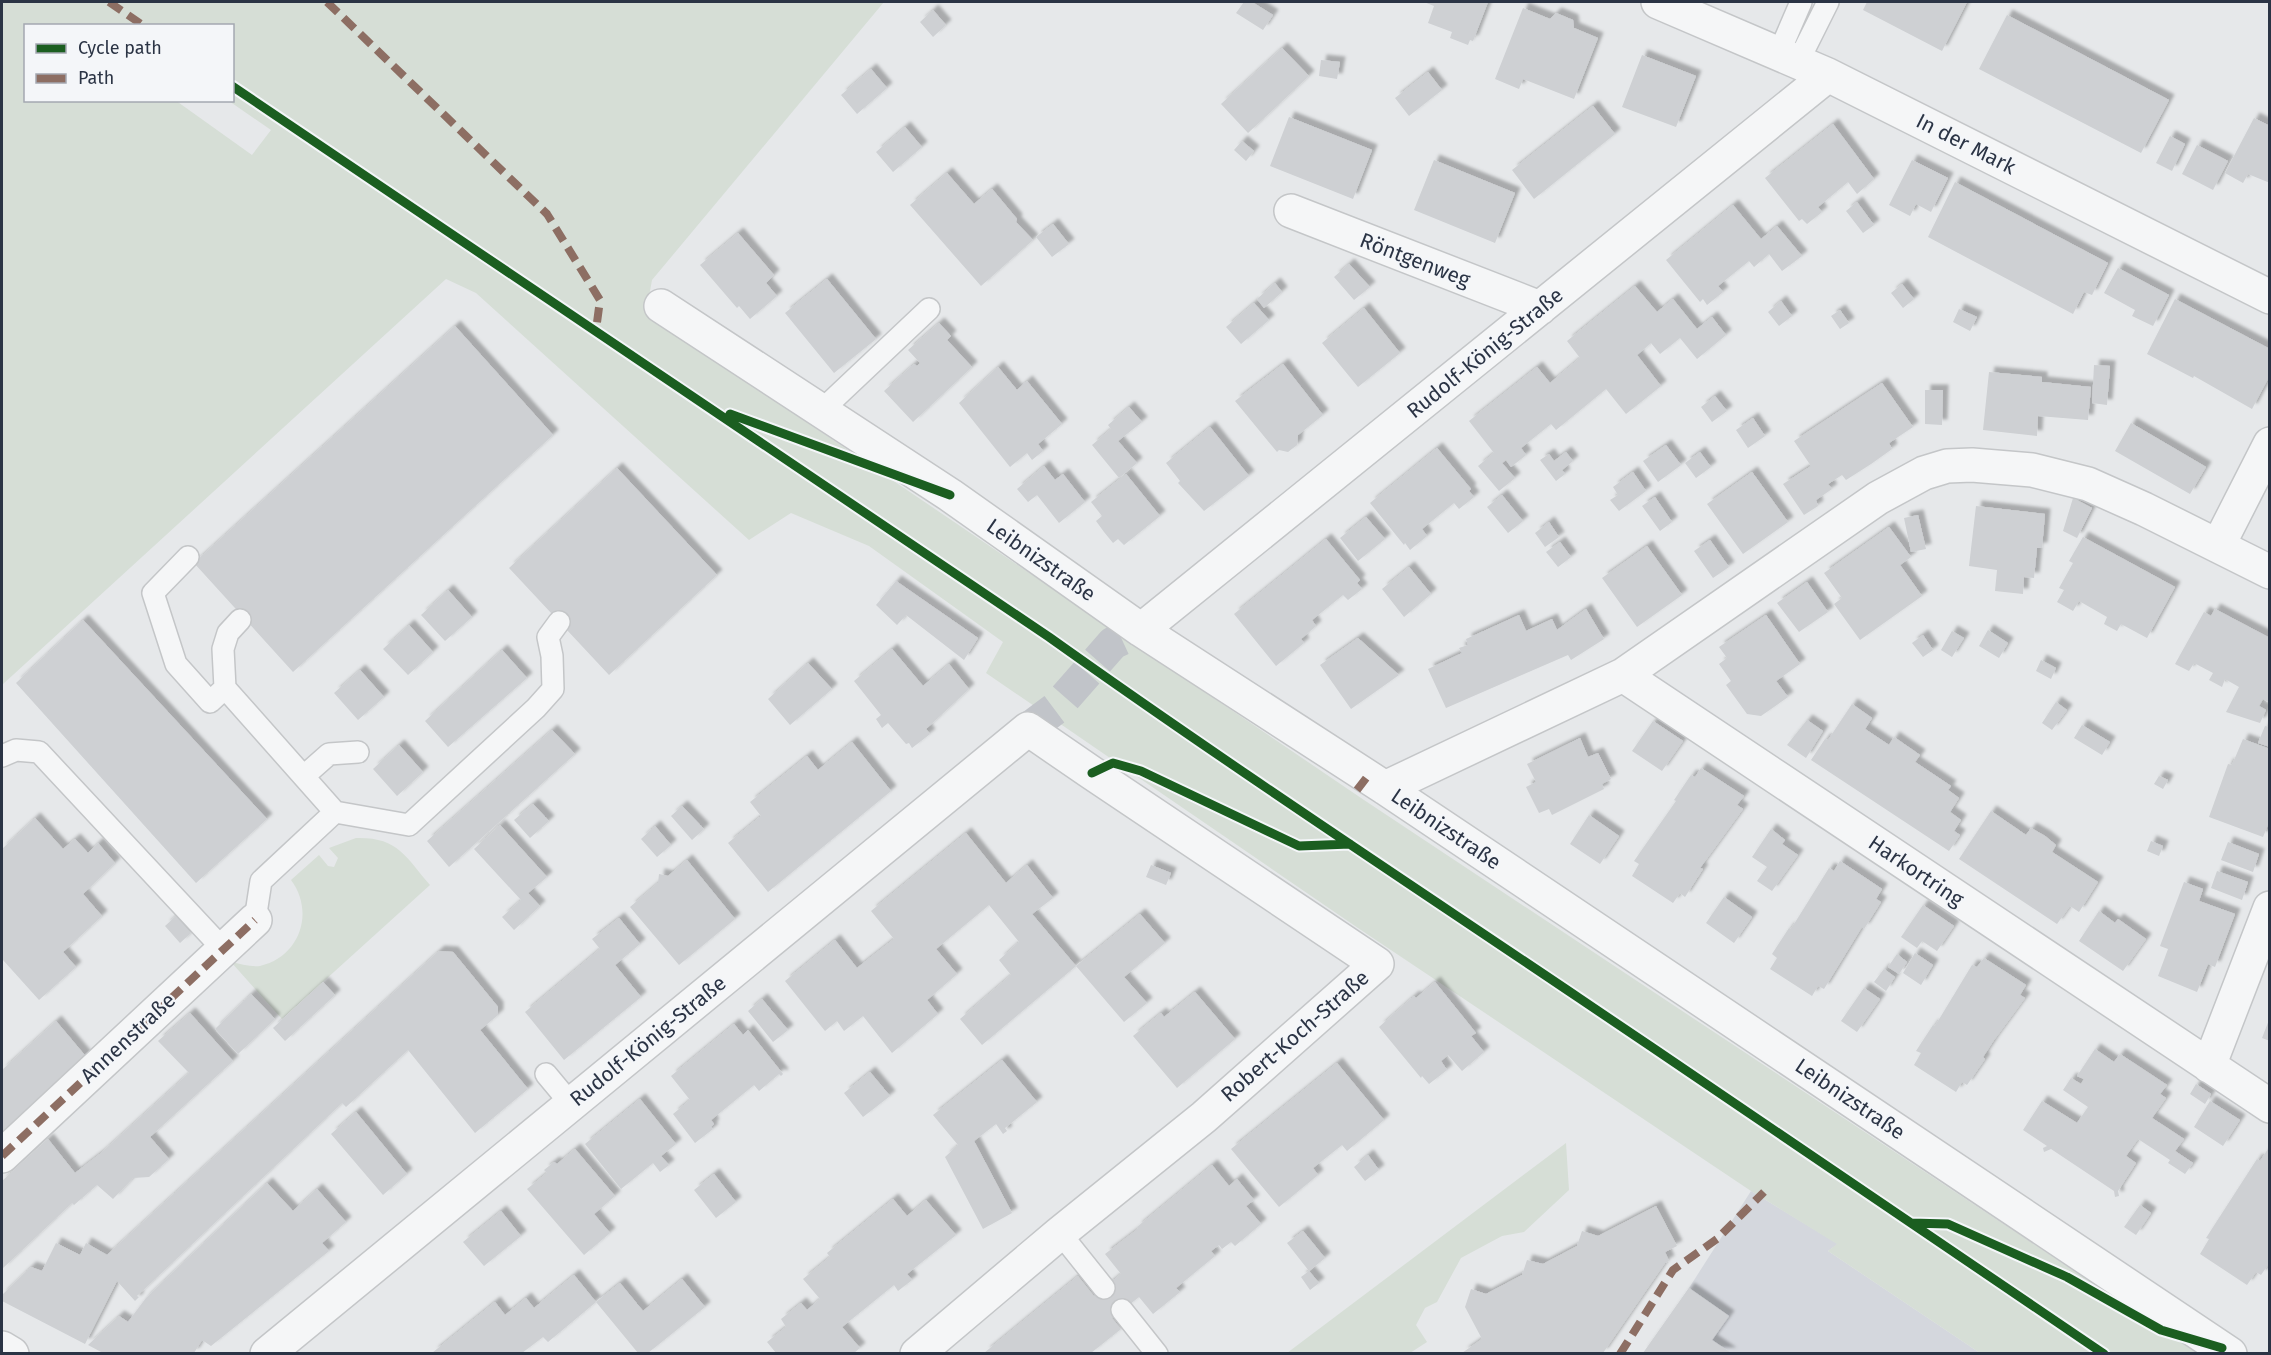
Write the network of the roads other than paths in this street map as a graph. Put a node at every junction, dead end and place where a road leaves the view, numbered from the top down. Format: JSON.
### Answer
{"nodes":[{"id":1,"x":1658,"y":2,"type":"edge"},
{"id":2,"x":1801,"y":2,"type":"edge"},
{"id":3,"x":1828,"y":2,"type":"edge"},
{"id":4,"x":1788,"y":58,"type":"junction"},
{"id":5,"x":1828,"y":75,"type":"junction"},
{"id":6,"x":1291,"y":211,"type":"dead end"},
{"id":7,"x":2270,"y":297,"type":"edge"},
{"id":8,"x":662,"y":306,"type":"dead end"},
{"id":9,"x":929,"y":309,"type":"dead end"},
{"id":10,"x":1540,"y":309,"type":"junction"},
{"id":11,"x":821,"y":411,"type":"junction"},
{"id":12,"x":2270,"y":444,"type":"edge"},
{"id":13,"x":2218,"y":546,"type":"junction"},
{"id":14,"x":188,"y":557,"type":"dead end"},
{"id":15,"x":2270,"y":572,"type":"edge"},
{"id":16,"x":240,"y":620,"type":"dead end"},
{"id":17,"x":559,"y":622,"type":"dead end"},
{"id":18,"x":1141,"y":630,"type":"junction"},
{"id":19,"x":1623,"y":675,"type":"junction"},
{"id":20,"x":225,"y":688,"type":"junction"},
{"id":21,"x":1028,"y":729,"type":"joint"},
{"id":22,"x":358,"y":752,"type":"dead end"},
{"id":23,"x":2,"y":756,"type":"edge"},
{"id":24,"x":304,"y":776,"type":"junction"},
{"id":25,"x":1385,"y":788,"type":"junction"},
{"id":26,"x":335,"y":812,"type":"junction"},
{"id":27,"x":2270,"y":908,"type":"edge"},
{"id":28,"x":255,"y":920,"type":"joint"},
{"id":29,"x":223,"y":949,"type":"junction"},
{"id":30,"x":2209,"y":1066,"type":"junction"},
{"id":31,"x":546,"y":1074,"type":"dead end"},
{"id":32,"x":571,"y":1104,"type":"junction"},
{"id":33,"x":2270,"y":1106,"type":"edge"},
{"id":34,"x":2,"y":1156,"type":"edge"},
{"id":35,"x":1060,"y":1233,"type":"junction"},
{"id":36,"x":1104,"y":1288,"type":"dead end"},
{"id":37,"x":1122,"y":1310,"type":"dead end"},
{"id":38,"x":2,"y":1348,"type":"edge"},
{"id":39,"x":12,"y":1353,"type":"edge"},
{"id":40,"x":267,"y":1353,"type":"edge"},
{"id":41,"x":917,"y":1353,"type":"edge"},
{"id":42,"x":1157,"y":1353,"type":"edge"},
{"id":43,"x":2230,"y":1353,"type":"edge"}],
"edges":[{"from":1,"to":4,"type":"street","name":"In der Mark"},
{"from":2,"to":4,"type":"lane"},
{"from":3,"to":4,"type":"lane"},
{"from":4,"to":5,"type":"street","name":"In der Mark"},
{"from":5,"to":7,"type":"street","name":"In der Mark"},
{"from":5,"to":10,"type":"street","name":"Rudolf-König-Straße"},
{"from":6,"to":10,"type":"street","name":"Röntgenweg"},
{"from":8,"to":11,"type":"street","name":"Leibnizstraße"},
{"from":9,"to":11,"type":"lane"},
{"from":10,"to":18,"type":"street","name":"Rudolf-König-Straße"},
{"from":11,"to":18,"type":"street","name":"Leibnizstraße"},
{"from":12,"to":13,"type":"street"},
{"from":13,"to":15,"type":"street"},
{"from":13,"to":19,"type":"street"},
{"from":14,"to":20,"type":"lane"},
{"from":16,"to":20,"type":"lane"},
{"from":17,"to":26,"type":"lane"},
{"from":18,"to":25,"type":"street","name":"Leibnizstraße"},
{"from":19,"to":25,"type":"street"},
{"from":19,"to":30,"type":"street","name":"Harkortring"},
{"from":20,"to":24,"type":"lane"},
{"from":21,"to":32,"type":"street","name":"Rudolf-König-Straße"},
{"from":21,"to":35,"type":"street","name":"Robert-Koch-Straße"},
{"from":22,"to":24,"type":"lane"},
{"from":23,"to":29,"type":"lane"},
{"from":24,"to":26,"type":"lane"},
{"from":25,"to":43,"type":"street","name":"Leibnizstraße"},
{"from":26,"to":28,"type":"lane"},
{"from":27,"to":30,"type":"street"},
{"from":28,"to":29,"type":"street","name":"Annenstraße"},
{"from":29,"to":34,"type":"street","name":"Annenstraße"},
{"from":30,"to":33,"type":"street","name":"Harkortring"},
{"from":31,"to":32,"type":"lane"},
{"from":32,"to":40,"type":"street","name":"Rudolf-König-Straße"},
{"from":35,"to":36,"type":"lane"},
{"from":35,"to":41,"type":"street","name":"Robert-Koch-Straße"},
{"from":37,"to":42,"type":"lane"},
{"from":38,"to":39,"type":"street"}]}
